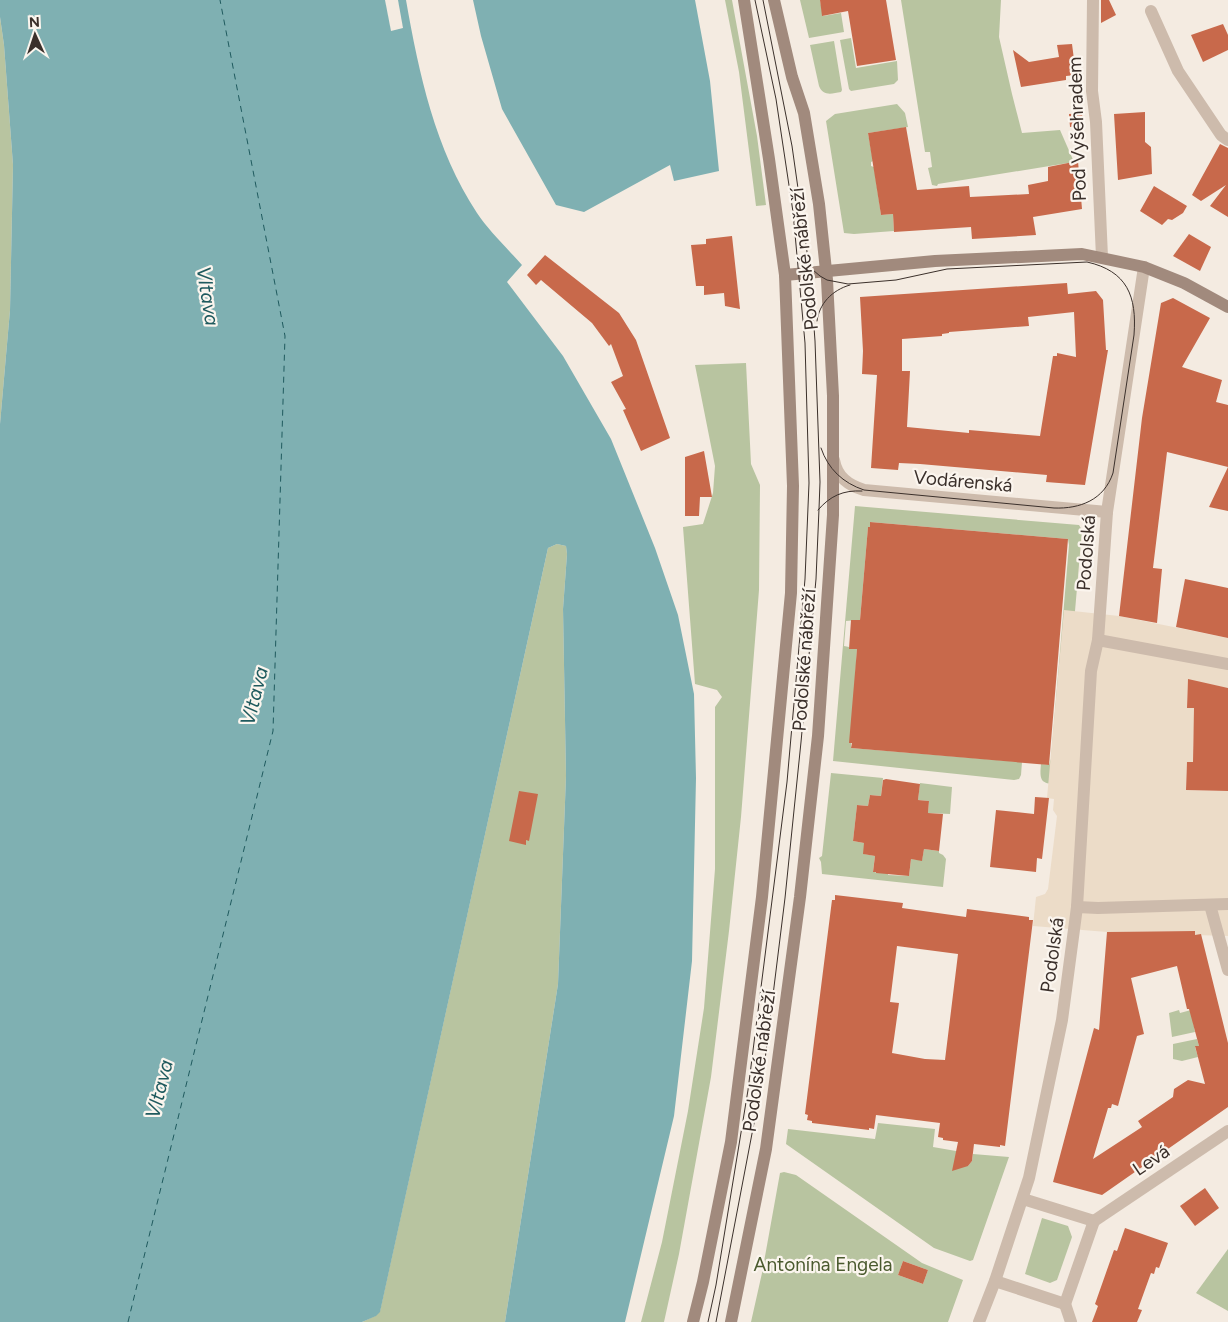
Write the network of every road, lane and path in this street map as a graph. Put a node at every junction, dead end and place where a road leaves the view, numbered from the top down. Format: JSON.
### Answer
{"nodes":[{"id":1,"x":744,"y":0,"type":"edge"},
{"id":2,"x":774,"y":0,"type":"edge"},
{"id":3,"x":1093,"y":0,"type":"edge"},
{"id":4,"x":1151,"y":11,"type":"dead end"},
{"id":5,"x":1228,"y":140,"type":"edge"},
{"id":6,"x":1102,"y":257,"type":"junction"},
{"id":7,"x":1144,"y":267,"type":"junction"},
{"id":8,"x":826,"y":271,"type":"junction"},
{"id":9,"x":785,"y":275,"type":"junction"},
{"id":10,"x":1228,"y":307,"type":"edge"},
{"id":11,"x":834,"y":456,"type":"junction"},
{"id":12,"x":1107,"y":512,"type":"junction"},
{"id":13,"x":1098,"y":640,"type":"junction"},
{"id":14,"x":1228,"y":664,"type":"edge"},
{"id":15,"x":1228,"y":904,"type":"edge"},
{"id":16,"x":1210,"y":905,"type":"junction"},
{"id":17,"x":1077,"y":907,"type":"junction"},
{"id":18,"x":1228,"y":970,"type":"edge"},
{"id":19,"x":1228,"y":1131,"type":"edge"},
{"id":20,"x":1023,"y":1199,"type":"junction"},
{"id":21,"x":1094,"y":1221,"type":"junction"},
{"id":22,"x":996,"y":1281,"type":"junction"},
{"id":23,"x":1064,"y":1304,"type":"junction"},
{"id":24,"x":693,"y":1322,"type":"edge"},
{"id":25,"x":731,"y":1322,"type":"edge"},
{"id":26,"x":979,"y":1322,"type":"edge"},
{"id":27,"x":1071,"y":1322,"type":"edge"}],
"edges":[{"from":1,"to":9,"type":"main road","name":"Podolské nábřeží"},
{"from":2,"to":8,"type":"main road","name":"Podolské nábřeží"},
{"from":3,"to":6,"type":"street","name":"Pod Vyšehradem"},
{"from":4,"to":5,"type":"street"},
{"from":6,"to":7,"type":"main road"},
{"from":6,"to":8,"type":"main road"},
{"from":7,"to":10,"type":"main road"},
{"from":7,"to":12,"type":"street","name":"Podolská"},
{"from":8,"to":9,"type":"main road"},
{"from":8,"to":11,"type":"main road","name":"Podolské nábřeží"},
{"from":9,"to":24,"type":"main road","name":"Podolské nábřeží"},
{"from":11,"to":12,"type":"street","name":"Vodárenská"},
{"from":11,"to":25,"type":"main road","name":"Podolské nábřeží"},
{"from":12,"to":13,"type":"street","name":"Podolská"},
{"from":13,"to":14,"type":"street"},
{"from":13,"to":17,"type":"street","name":"Podolská"},
{"from":15,"to":16,"type":"street"},
{"from":16,"to":17,"type":"street"},
{"from":16,"to":18,"type":"street"},
{"from":17,"to":20,"type":"street","name":"Podolská"},
{"from":19,"to":21,"type":"street","name":"Levá"},
{"from":20,"to":21,"type":"street"},
{"from":20,"to":22,"type":"street","name":"Podolská"},
{"from":21,"to":23,"type":"street"},
{"from":22,"to":23,"type":"street"},
{"from":22,"to":26,"type":"street","name":"Podolská"},
{"from":23,"to":27,"type":"street"}]}
